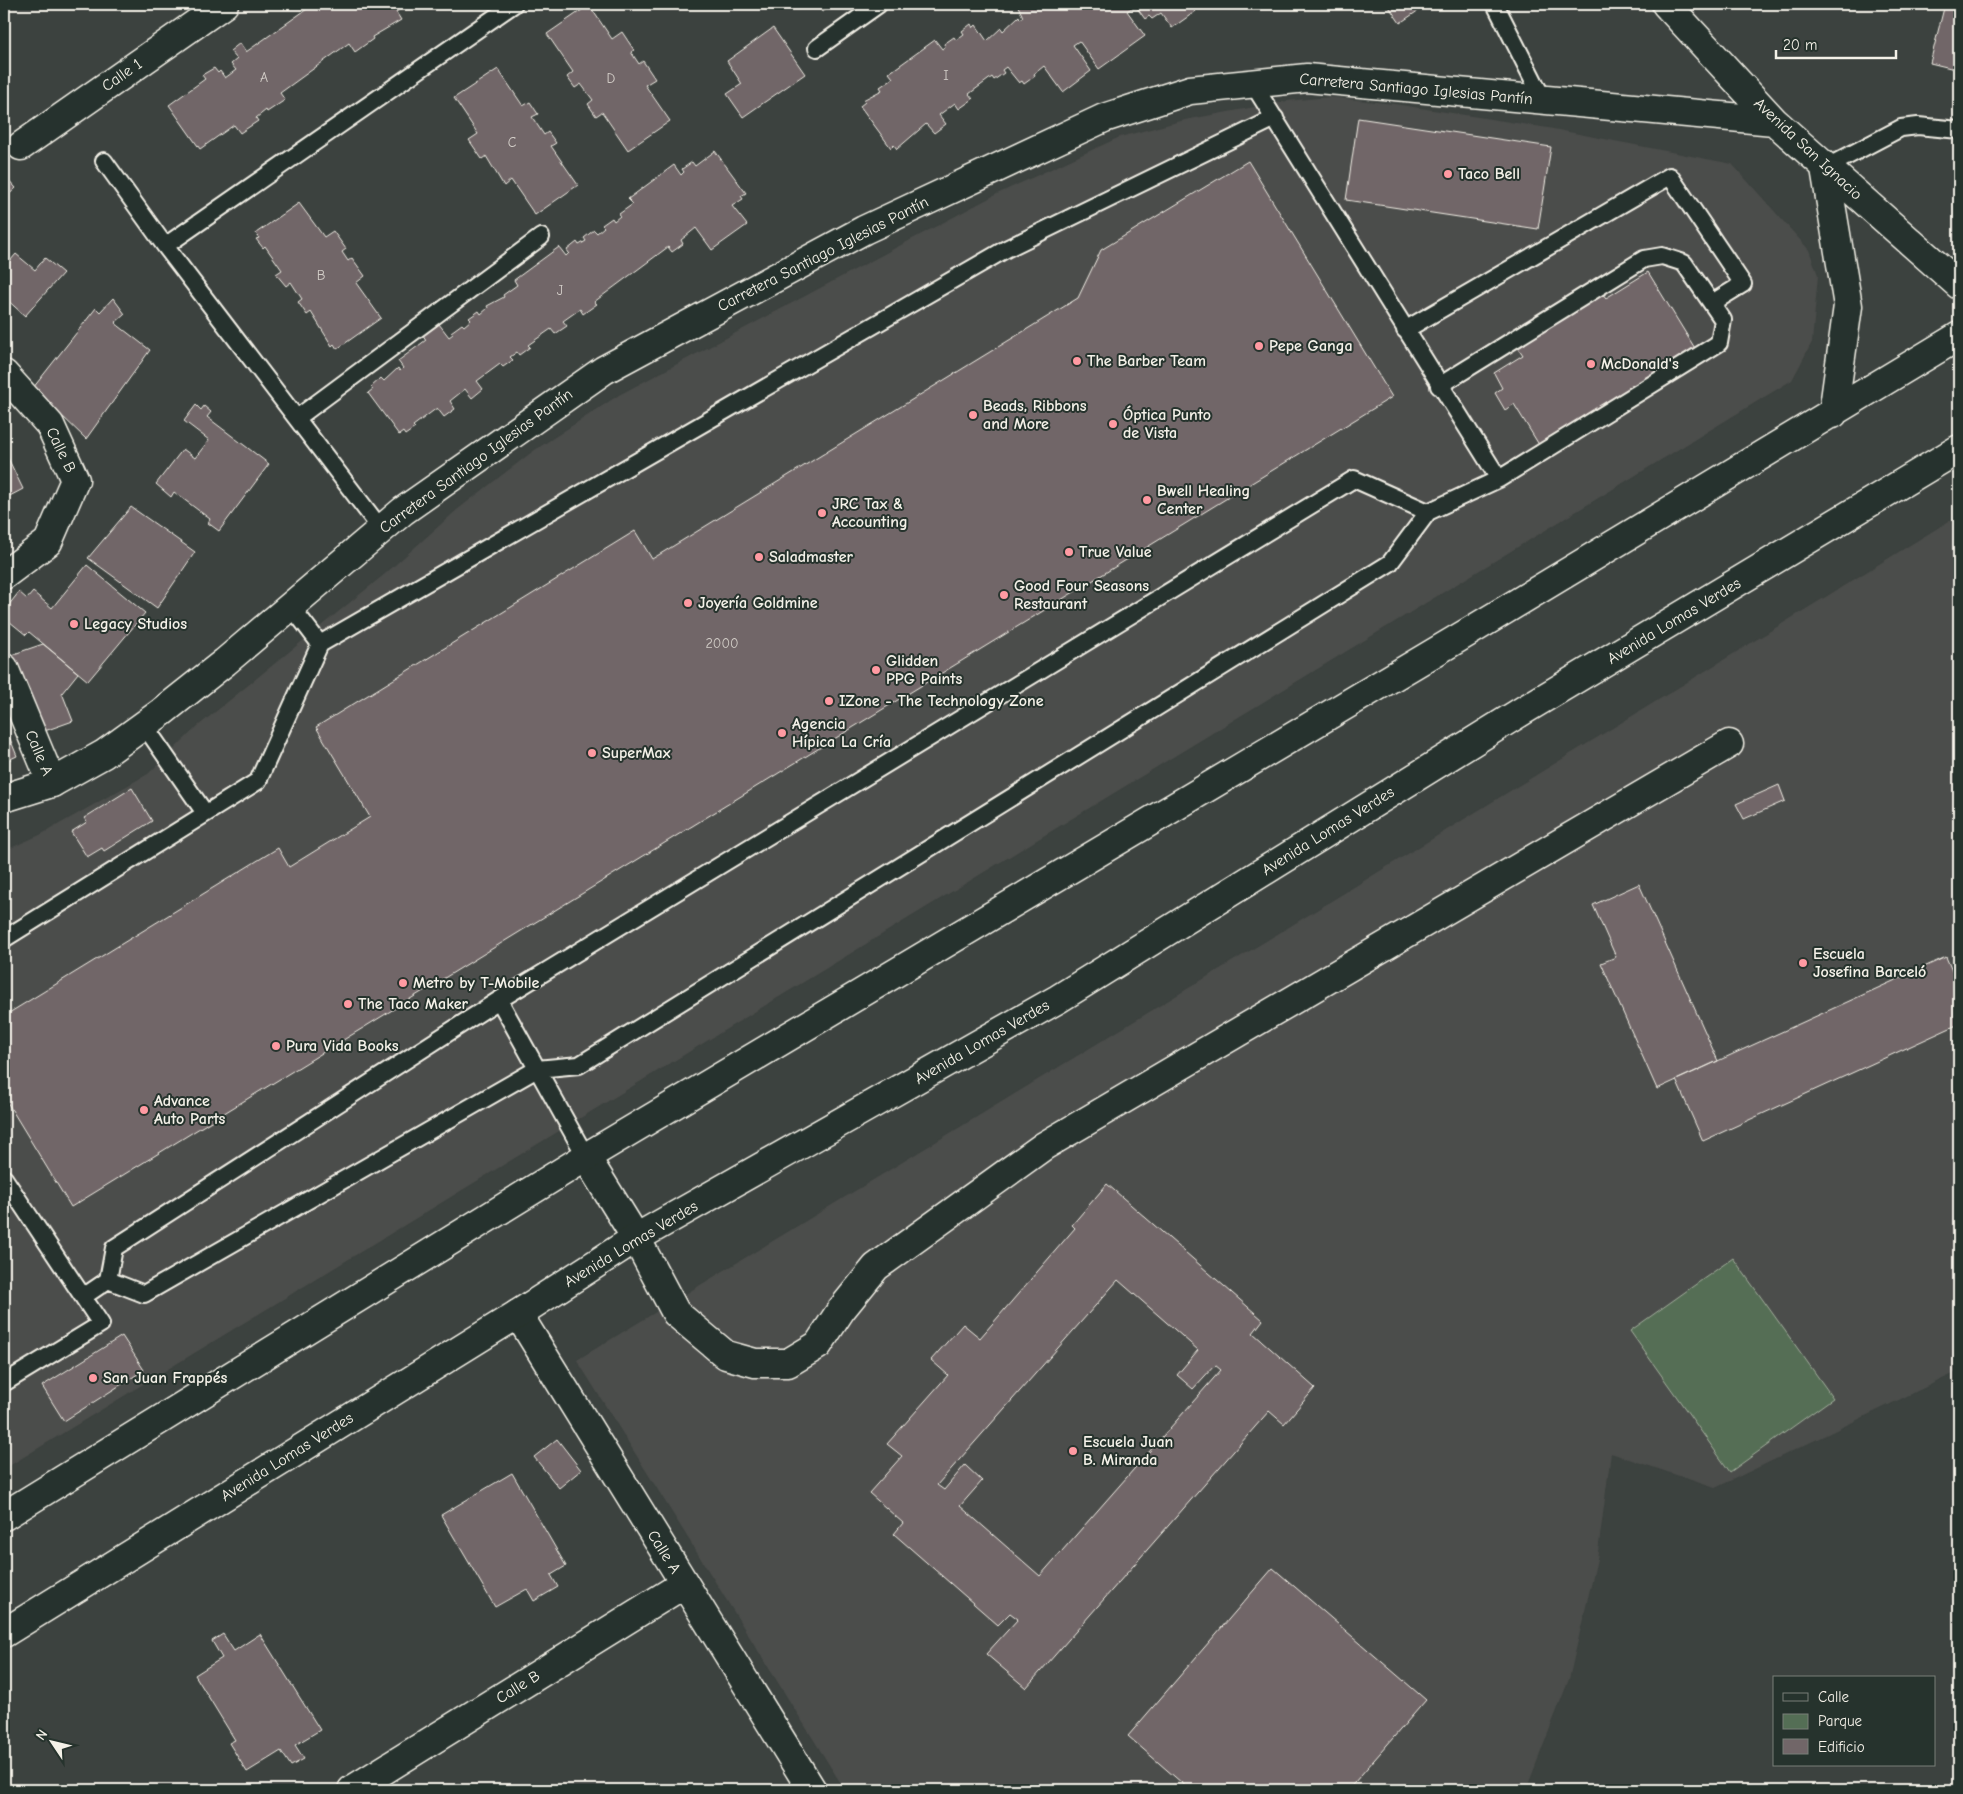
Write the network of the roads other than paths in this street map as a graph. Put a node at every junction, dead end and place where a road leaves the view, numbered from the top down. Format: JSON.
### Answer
{"nodes":[{"id":1,"x":224,"y":4,"type":"edge"},
{"id":2,"x":514,"y":4,"type":"edge"},
{"id":3,"x":880,"y":4,"type":"edge"},
{"id":4,"x":1495,"y":4,"type":"edge"},
{"id":5,"x":1666,"y":4,"type":"edge"},
{"id":6,"x":817,"y":48,"type":"dead end"},
{"id":7,"x":1253,"y":84,"type":"junction"},
{"id":8,"x":1543,"y":99,"type":"junction"},
{"id":9,"x":1275,"y":118,"type":"junction"},
{"id":10,"x":1774,"y":121,"type":"junction"},
{"id":11,"x":1959,"y":130,"type":"edge"},
{"id":12,"x":20,"y":146,"type":"dead end"},
{"id":13,"x":104,"y":161,"type":"dead end"},
{"id":14,"x":1825,"y":168,"type":"junction"},
{"id":15,"x":541,"y":237,"type":"dead end"},
{"id":16,"x":165,"y":246,"type":"junction"},
{"id":17,"x":1959,"y":285,"type":"edge"},
{"id":18,"x":1712,"y":303,"type":"junction"},
{"id":19,"x":1405,"y":330,"type":"junction"},
{"id":20,"x":1959,"y":336,"type":"edge"},
{"id":21,"x":4,"y":374,"type":"edge"},
{"id":22,"x":1439,"y":386,"type":"junction"},
{"id":23,"x":1833,"y":414,"type":"junction"},
{"id":24,"x":297,"y":418,"type":"junction"},
{"id":25,"x":1959,"y":449,"type":"edge"},
{"id":26,"x":1499,"y":479,"type":"junction"},
{"id":27,"x":1428,"y":512,"type":"junction"},
{"id":28,"x":381,"y":529,"type":"junction"},
{"id":29,"x":4,"y":576,"type":"edge"},
{"id":30,"x":291,"y":606,"type":"junction"},
{"id":31,"x":320,"y":644,"type":"junction"},
{"id":32,"x":4,"y":668,"type":"edge"},
{"id":33,"x":144,"y":725,"type":"junction"},
{"id":34,"x":1728,"y":744,"type":"dead end"},
{"id":35,"x":52,"y":783,"type":"junction"},
{"id":36,"x":4,"y":798,"type":"edge"},
{"id":37,"x":205,"y":813,"type":"junction"},
{"id":38,"x":4,"y":939,"type":"edge"},
{"id":39,"x":499,"y":1000,"type":"junction"},
{"id":40,"x":537,"y":1069,"type":"junction"},
{"id":41,"x":586,"y":1157,"type":"junction"},
{"id":42,"x":4,"y":1178,"type":"edge"},
{"id":43,"x":636,"y":1238,"type":"junction"},
{"id":44,"x":108,"y":1280,"type":"junction"},
{"id":45,"x":83,"y":1297,"type":"junction"},
{"id":46,"x":518,"y":1314,"type":"junction"},
{"id":47,"x":4,"y":1383,"type":"edge"},
{"id":48,"x":4,"y":1516,"type":"edge"},
{"id":49,"x":684,"y":1584,"type":"junction"},
{"id":50,"x":4,"y":1633,"type":"edge"},
{"id":51,"x":352,"y":1790,"type":"edge"},
{"id":52,"x":812,"y":1790,"type":"edge"}],
"edges":[{"from":1,"to":12,"type":"street","name":"Calle 1"},
{"from":2,"to":16,"type":"lane"},
{"from":3,"to":6,"type":"lane"},
{"from":4,"to":8,"type":"lane"},
{"from":5,"to":10,"type":"street","name":"Avenida San Ignacio"},
{"from":7,"to":8,"type":"street","name":"Carretera Santiago Iglesias Pantín"},
{"from":7,"to":9,"type":"lane"},
{"from":7,"to":28,"type":"street","name":"Carretera Santiago Iglesias Pantín"},
{"from":8,"to":10,"type":"street","name":"Carretera Santiago Iglesias Pantín"},
{"from":9,"to":19,"type":"lane"},
{"from":9,"to":31,"type":"lane"},
{"from":10,"to":14,"type":"street","name":"Avenida San Ignacio"},
{"from":11,"to":14,"type":"lane"},
{"from":13,"to":16,"type":"lane"},
{"from":14,"to":17,"type":"street","name":"Avenida San Ignacio"},
{"from":14,"to":23,"type":"street"},
{"from":15,"to":24,"type":"lane"},
{"from":16,"to":24,"type":"lane"},
{"from":18,"to":19,"type":"lane"},
{"from":18,"to":22,"type":"lane"},
{"from":18,"to":26,"type":"lane"},
{"from":19,"to":22,"type":"lane"},
{"from":20,"to":23,"type":"street"},
{"from":21,"to":29,"type":"street","name":"Calle B"},
{"from":22,"to":26,"type":"lane"},
{"from":23,"to":41,"type":"street"},
{"from":24,"to":28,"type":"lane"},
{"from":25,"to":43,"type":"street","name":"Avenida Lomas Verdes"},
{"from":26,"to":27,"type":"lane"},
{"from":27,"to":39,"type":"lane"},
{"from":27,"to":40,"type":"lane"},
{"from":28,"to":30,"type":"street","name":"Carretera Santiago Iglesias Pantín"},
{"from":30,"to":31,"type":"lane"},
{"from":30,"to":33,"type":"street","name":"Carretera Santiago Iglesias Pantín"},
{"from":31,"to":37,"type":"lane"},
{"from":32,"to":35,"type":"street","name":"Calle A"},
{"from":33,"to":35,"type":"street","name":"Carretera Santiago Iglesias Pantín"},
{"from":33,"to":37,"type":"lane"},
{"from":34,"to":43,"type":"street"},
{"from":35,"to":36,"type":"street","name":"Carretera Santiago Iglesias Pantín"},
{"from":37,"to":38,"type":"lane"},
{"from":39,"to":40,"type":"lane"},
{"from":39,"to":44,"type":"lane"},
{"from":40,"to":41,"type":"lane"},
{"from":40,"to":44,"type":"lane"},
{"from":41,"to":43,"type":"street"},
{"from":41,"to":48,"type":"street"},
{"from":42,"to":45,"type":"lane"},
{"from":43,"to":46,"type":"street","name":"Avenida Lomas Verdes"},
{"from":44,"to":45,"type":"lane"},
{"from":45,"to":47,"type":"lane"},
{"from":46,"to":49,"type":"street","name":"Calle A"},
{"from":46,"to":50,"type":"street","name":"Avenida Lomas Verdes"},
{"from":49,"to":51,"type":"street","name":"Calle B"},
{"from":49,"to":52,"type":"street","name":"Calle A"}]}
